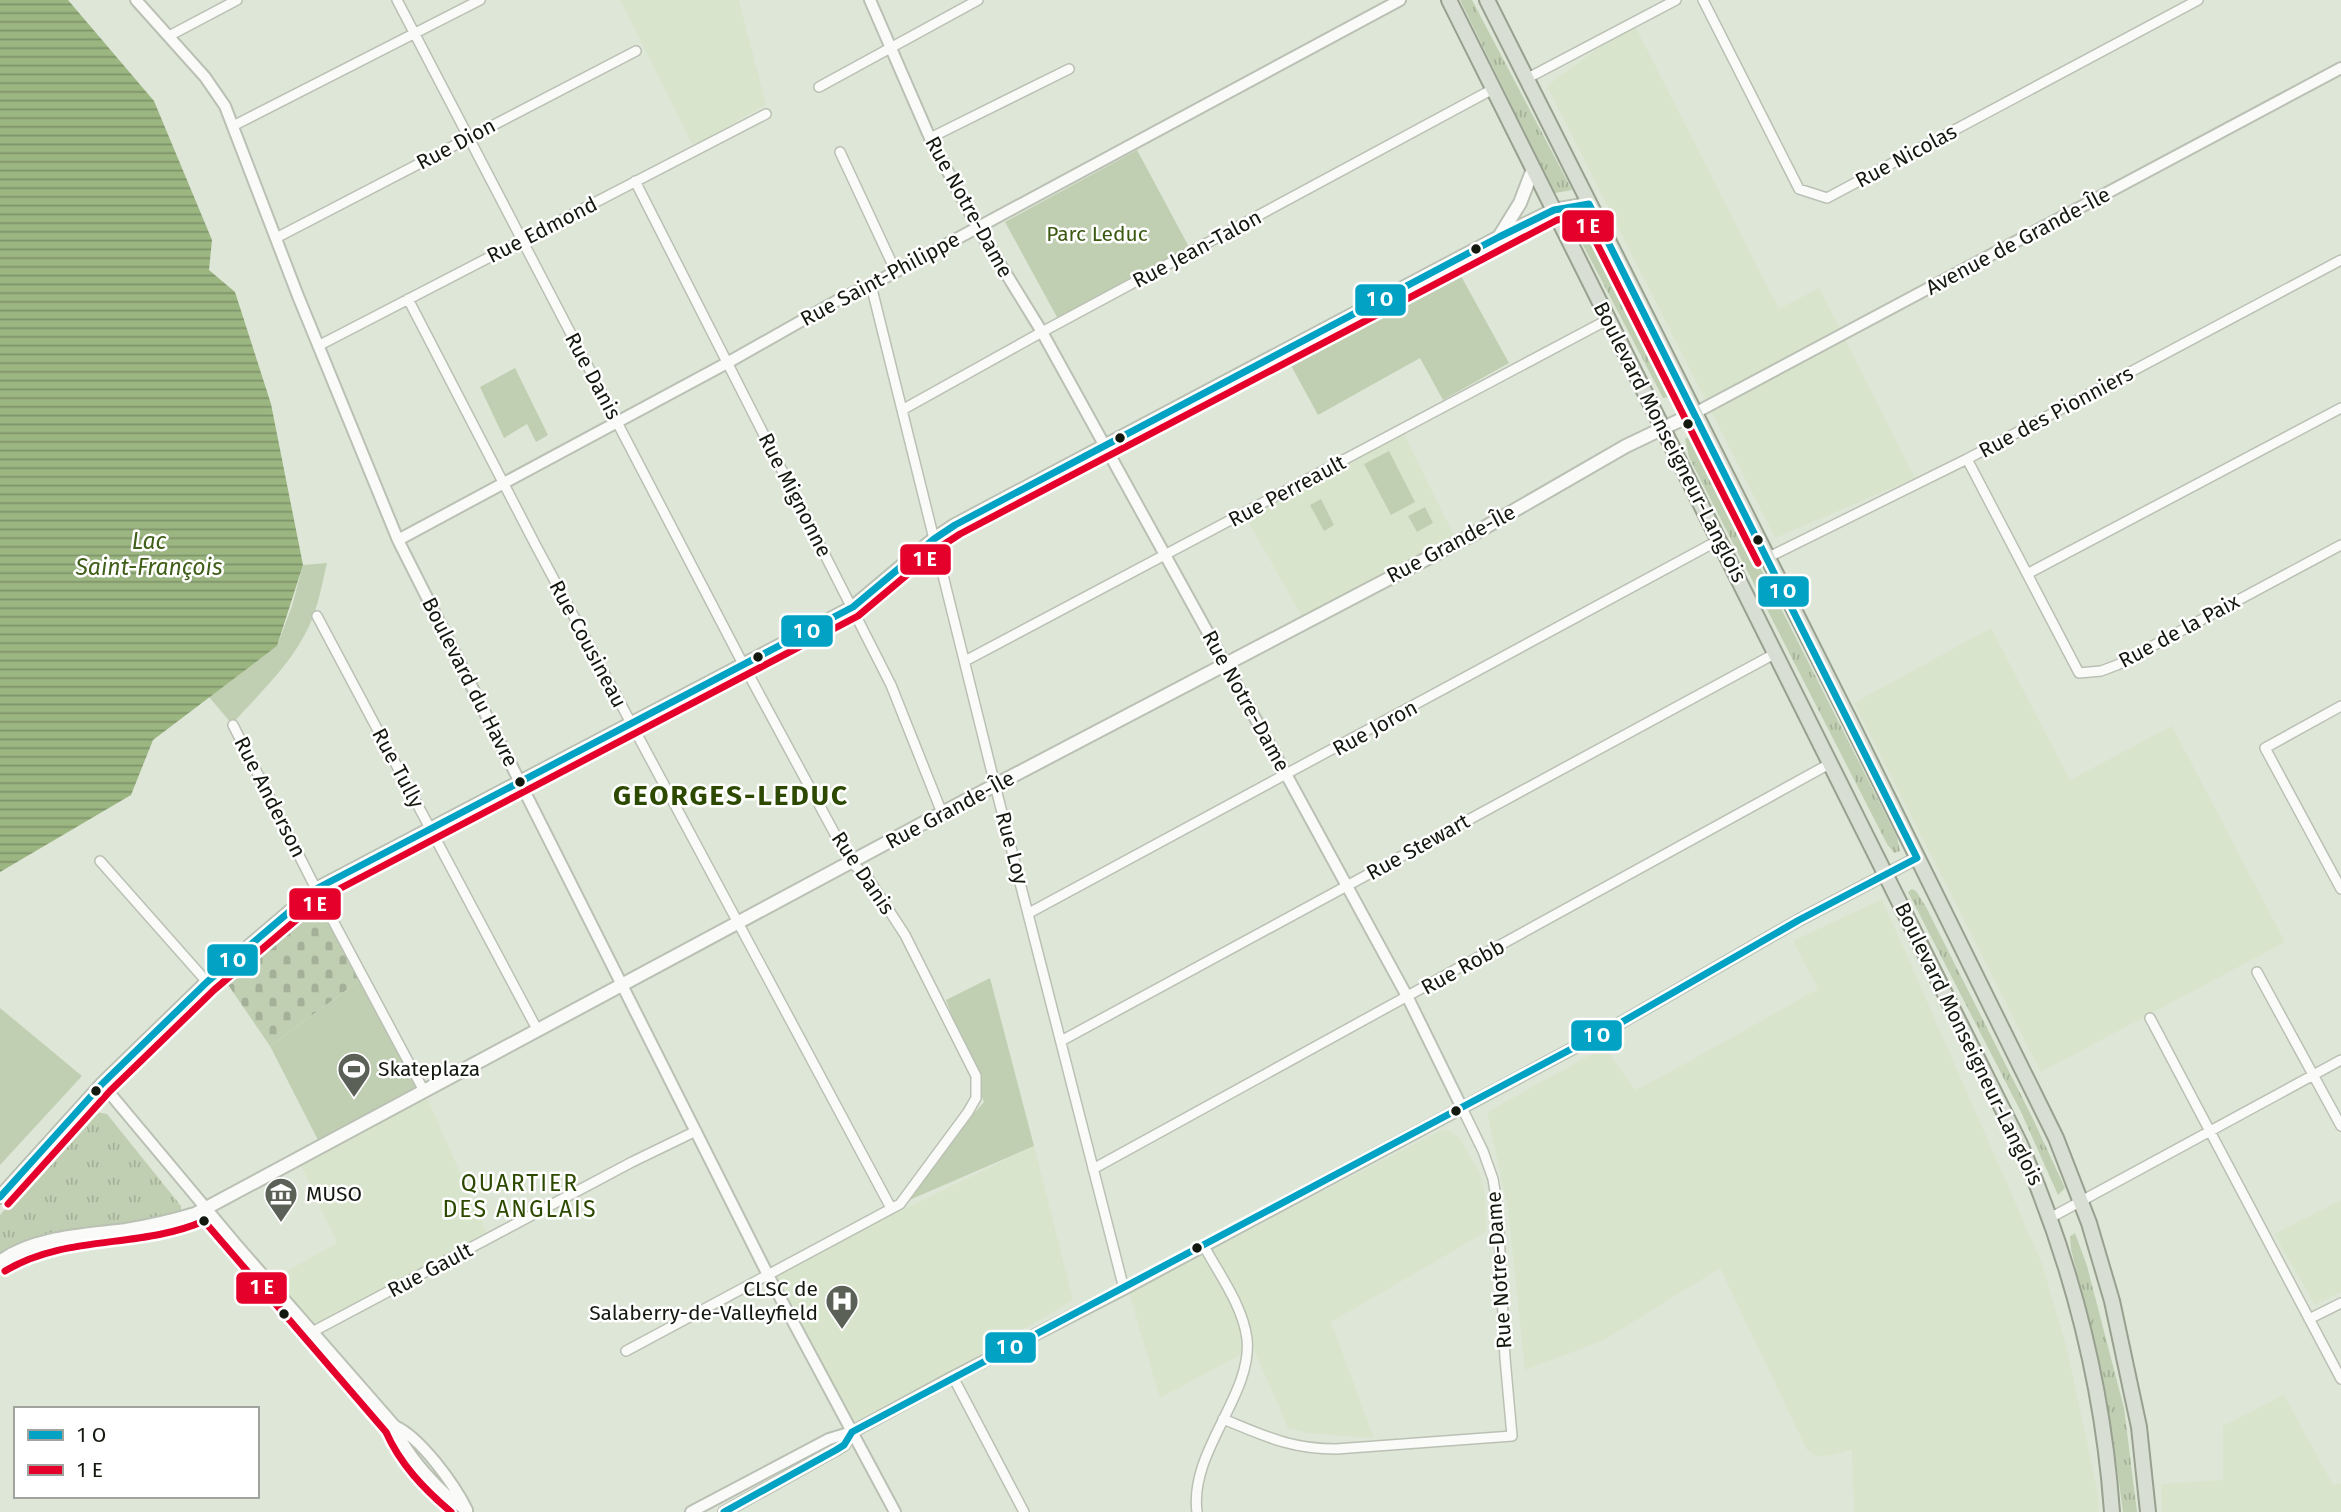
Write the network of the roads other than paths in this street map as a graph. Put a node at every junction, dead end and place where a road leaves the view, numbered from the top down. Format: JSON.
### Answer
{"nodes":[{"id":1,"x":136,"y":0,"type":"edge"},
{"id":2,"x":237,"y":0,"type":"edge"},
{"id":3,"x":397,"y":0,"type":"edge"},
{"id":4,"x":480,"y":0,"type":"edge"},
{"id":5,"x":870,"y":0,"type":"edge"},
{"id":6,"x":978,"y":0,"type":"edge"},
{"id":7,"x":1400,"y":0,"type":"edge"},
{"id":8,"x":1449,"y":0,"type":"edge"},
{"id":9,"x":1487,"y":0,"type":"edge"},
{"id":10,"x":1676,"y":0,"type":"edge"},
{"id":11,"x":1703,"y":0,"type":"edge"},
{"id":12,"x":2198,"y":0,"type":"edge"},
{"id":13,"x":414,"y":34,"type":"junction"},
{"id":14,"x":169,"y":36,"type":"junction"},
{"id":15,"x":891,"y":48,"type":"junction"},
{"id":16,"x":636,"y":51,"type":"dead end"},
{"id":17,"x":2341,"y":68,"type":"edge"},
{"id":18,"x":1069,"y":69,"type":"dead end"},
{"id":19,"x":1526,"y":79,"type":"junction"},
{"id":20,"x":819,"y":86,"type":"dead end"},
{"id":21,"x":1493,"y":89,"type":"junction"},
{"id":22,"x":766,"y":114,"type":"dead end"},
{"id":23,"x":233,"y":126,"type":"junction"},
{"id":24,"x":468,"y":138,"type":"junction"},
{"id":25,"x":930,"y":138,"type":"junction"},
{"id":26,"x":840,"y":152,"type":"dead end"},
{"id":27,"x":1533,"y":169,"type":"junction"},
{"id":28,"x":635,"y":181,"type":"junction"},
{"id":29,"x":1589,"y":204,"type":"junction"},
{"id":30,"x":1554,"y":210,"type":"junction"},
{"id":31,"x":978,"y":228,"type":"junction"},
{"id":32,"x":1499,"y":237,"type":"junction"},
{"id":33,"x":276,"y":238,"type":"junction"},
{"id":34,"x":521,"y":240,"type":"junction"},
{"id":35,"x":2341,"y":260,"type":"edge"},
{"id":36,"x":896,"y":272,"type":"junction"},
{"id":37,"x":871,"y":285,"type":"junction"},
{"id":38,"x":408,"y":299,"type":"junction"},
{"id":39,"x":1609,"y":319,"type":"junction"},
{"id":40,"x":1042,"y":332,"type":"junction"},
{"id":41,"x":318,"y":345,"type":"junction"},
{"id":42,"x":727,"y":363,"type":"junction"},
{"id":43,"x":2341,"y":408,"type":"edge"},
{"id":44,"x":902,"y":410,"type":"junction"},
{"id":45,"x":1695,"y":413,"type":"junction"},
{"id":46,"x":617,"y":422,"type":"junction"},
{"id":47,"x":1663,"y":428,"type":"junction"},
{"id":48,"x":1105,"y":446,"type":"junction"},
{"id":49,"x":1967,"y":459,"type":"junction"},
{"id":50,"x":503,"y":483,"type":"junction"},
{"id":51,"x":934,"y":539,"type":"junction"},
{"id":52,"x":398,"y":540,"type":"junction"},
{"id":53,"x":1719,"y":540,"type":"junction"},
{"id":54,"x":2341,"y":545,"type":"edge"},
{"id":55,"x":1165,"y":556,"type":"junction"},
{"id":56,"x":1768,"y":558,"type":"junction"},
{"id":57,"x":2027,"y":574,"type":"junction"},
{"id":58,"x":853,"y":607,"type":"junction"},
{"id":59,"x":317,"y":616,"type":"dead end"},
{"id":60,"x":1776,"y":653,"type":"junction"},
{"id":61,"x":965,"y":661,"type":"junction"},
{"id":62,"x":743,"y":664,"type":"junction"},
{"id":63,"x":1225,"y":664,"type":"junction"},
{"id":64,"x":2341,"y":706,"type":"edge"},
{"id":65,"x":631,"y":723,"type":"junction"},
{"id":66,"x":233,"y":725,"type":"dead end"},
{"id":67,"x":1832,"y":763,"type":"junction"},
{"id":68,"x":1287,"y":776,"type":"junction"},
{"id":69,"x":520,"y":782,"type":"junction"},
{"id":70,"x":995,"y":785,"type":"junction"},
{"id":71,"x":942,"y":813,"type":"junction"},
{"id":72,"x":430,"y":829,"type":"junction"},
{"id":73,"x":1917,"y":858,"type":"junction"},
{"id":74,"x":100,"y":861,"type":"dead end"},
{"id":75,"x":852,"y":863,"type":"junction"},
{"id":76,"x":1887,"y":873,"type":"junction"},
{"id":77,"x":1347,"y":886,"type":"junction"},
{"id":78,"x":316,"y":889,"type":"junction"},
{"id":79,"x":2341,"y":889,"type":"edge"},
{"id":80,"x":1029,"y":913,"type":"junction"},
{"id":81,"x":739,"y":923,"type":"junction"},
{"id":82,"x":2257,"y":972,"type":"dead end"},
{"id":83,"x":207,"y":982,"type":"junction"},
{"id":84,"x":623,"y":986,"type":"junction"},
{"id":85,"x":1408,"y":998,"type":"junction"},
{"id":86,"x":2150,"y":1018,"type":"dead end"},
{"id":87,"x":538,"y":1031,"type":"junction"},
{"id":88,"x":1060,"y":1041,"type":"junction"},
{"id":89,"x":2341,"y":1060,"type":"edge"},
{"id":90,"x":2312,"y":1075,"type":"junction"},
{"id":91,"x":102,"y":1084,"type":"junction"},
{"id":92,"x":425,"y":1091,"type":"junction"},
{"id":93,"x":1461,"y":1108,"type":"junction"},
{"id":94,"x":2341,"y":1126,"type":"edge"},
{"id":95,"x":696,"y":1131,"type":"junction"},
{"id":96,"x":2210,"y":1131,"type":"junction"},
{"id":97,"x":1093,"y":1169,"type":"junction"},
{"id":98,"x":0,"y":1197,"type":"edge"},
{"id":99,"x":2081,"y":1201,"type":"junction"},
{"id":100,"x":205,"y":1208,"type":"junction"},
{"id":101,"x":891,"y":1208,"type":"junction"},
{"id":102,"x":2050,"y":1218,"type":"junction"},
{"id":103,"x":1204,"y":1246,"type":"junction"},
{"id":104,"x":0,"y":1262,"type":"edge"},
{"id":105,"x":768,"y":1275,"type":"junction"},
{"id":106,"x":1124,"y":1289,"type":"junction"},
{"id":107,"x":2341,"y":1303,"type":"edge"},
{"id":108,"x":2309,"y":1319,"type":"junction"},
{"id":109,"x":314,"y":1331,"type":"junction"},
{"id":110,"x":626,"y":1352,"type":"dead end"},
{"id":111,"x":953,"y":1377,"type":"junction"},
{"id":112,"x":2341,"y":1379,"type":"edge"},
{"id":113,"x":1223,"y":1419,"type":"junction"},
{"id":114,"x":852,"y":1432,"type":"junction"},
{"id":115,"x":468,"y":1512,"type":"edge"},
{"id":116,"x":691,"y":1512,"type":"edge"},
{"id":117,"x":724,"y":1512,"type":"edge"},
{"id":118,"x":895,"y":1512,"type":"edge"},
{"id":119,"x":1024,"y":1512,"type":"edge"},
{"id":120,"x":1197,"y":1512,"type":"edge"},
{"id":121,"x":2112,"y":1512,"type":"edge"},
{"id":122,"x":2148,"y":1512,"type":"edge"}],
"edges":[{"from":1,"to":14,"type":"street","name":"Boulevard du Havre"},
{"from":2,"to":14,"type":"street"},
{"from":3,"to":13,"type":"street","name":"Rue Danis"},
{"from":4,"to":13,"type":"street"},
{"from":5,"to":15,"type":"street","name":"Rue Notre-Dame"},
{"from":6,"to":15,"type":"street"},
{"from":7,"to":31,"type":"street","name":"Rue Saint-Philippe"},
{"from":8,"to":21,"type":"highway","name":"Boulevard Monseigneur-Langlois"},
{"from":9,"to":19,"type":"highway","name":"Boulevard Monseigneur-Langlois"},
{"from":10,"to":19,"type":"street"},
{"from":11,"to":12,"type":"street","name":"Rue Nicolas"},
{"from":13,"to":23,"type":"street"},
{"from":13,"to":24,"type":"street","name":"Rue Danis"},
{"from":14,"to":23,"type":"street","name":"Boulevard du Havre"},
{"from":15,"to":20,"type":"street"},
{"from":15,"to":25,"type":"street","name":"Rue Notre-Dame"},
{"from":16,"to":24,"type":"street","name":"Rue Dion"},
{"from":17,"to":45,"type":"street","name":"Avenue de Grande-Île"},
{"from":18,"to":25,"type":"street"},
{"from":19,"to":29,"type":"highway","name":"Boulevard Monseigneur-Langlois"},
{"from":21,"to":27,"type":"highway","name":"Boulevard Monseigneur-Langlois"},
{"from":21,"to":40,"type":"street","name":"Rue Jean-Talon"},
{"from":22,"to":28,"type":"street","name":"Rue Edmond"},
{"from":23,"to":33,"type":"street","name":"Boulevard du Havre"},
{"from":24,"to":33,"type":"street","name":"Rue Dion"},
{"from":24,"to":34,"type":"street","name":"Rue Danis"},
{"from":25,"to":31,"type":"street","name":"Rue Notre-Dame"},
{"from":26,"to":36,"type":"street"},
{"from":27,"to":30,"type":"highway","name":"Boulevard Monseigneur-Langlois"},
{"from":27,"to":32,"type":"main road"},
{"from":28,"to":34,"type":"street","name":"Rue Edmond"},
{"from":28,"to":42,"type":"street","name":"Rue Mignonne"},
{"from":29,"to":30,"type":"main road"},
{"from":29,"to":45,"type":"highway","name":"Boulevard Monseigneur-Langlois"},
{"from":30,"to":32,"type":"main road"},
{"from":30,"to":39,"type":"highway","name":"Boulevard Monseigneur-Langlois"},
{"from":31,"to":36,"type":"street","name":"Rue Saint-Philippe"},
{"from":31,"to":40,"type":"street","name":"Rue Notre-Dame"},
{"from":32,"to":48,"type":"main road"},
{"from":33,"to":41,"type":"street","name":"Boulevard du Havre"},
{"from":34,"to":38,"type":"street","name":"Rue Edmond"},
{"from":34,"to":46,"type":"street","name":"Rue Danis"},
{"from":35,"to":49,"type":"street","name":"Rue des Pionniers"},
{"from":36,"to":37,"type":"street","name":"Rue Saint-Philippe"},
{"from":37,"to":42,"type":"street","name":"Rue Saint-Philippe"},
{"from":37,"to":44,"type":"street","name":"Rue Loy"},
{"from":38,"to":41,"type":"street","name":"Rue Edmond"},
{"from":38,"to":50,"type":"street","name":"Rue Cousineau"},
{"from":39,"to":47,"type":"highway","name":"Boulevard Monseigneur-Langlois"},
{"from":39,"to":55,"type":"street","name":"Rue Perreault"},
{"from":40,"to":44,"type":"street","name":"Rue Jean-Talon"},
{"from":40,"to":48,"type":"street","name":"Rue Notre-Dame"},
{"from":41,"to":52,"type":"street","name":"Boulevard du Havre"},
{"from":42,"to":46,"type":"street","name":"Rue Saint-Philippe"},
{"from":42,"to":58,"type":"street","name":"Rue Mignonne"},
{"from":43,"to":57,"type":"street"},
{"from":44,"to":51,"type":"street","name":"Rue Loy"},
{"from":45,"to":47,"type":"main road","name":"Rue Grande-Île"},
{"from":45,"to":56,"type":"highway","name":"Boulevard Monseigneur-Langlois"},
{"from":46,"to":50,"type":"street","name":"Rue Saint-Philippe"},
{"from":46,"to":62,"type":"street","name":"Rue Danis"},
{"from":47,"to":53,"type":"highway","name":"Boulevard Monseigneur-Langlois"},
{"from":47,"to":63,"type":"main road","name":"Rue Grande-Île"},
{"from":48,"to":51,"type":"main road"},
{"from":48,"to":55,"type":"street","name":"Rue Notre-Dame"},
{"from":49,"to":56,"type":"street","name":"Rue des Pionniers"},
{"from":49,"to":57,"type":"street","name":"Rue de la Paix"},
{"from":50,"to":52,"type":"street","name":"Rue Saint-Philippe"},
{"from":50,"to":65,"type":"street","name":"Rue Cousineau"},
{"from":51,"to":58,"type":"main road"},
{"from":51,"to":61,"type":"street","name":"Rue Loy"},
{"from":52,"to":69,"type":"street","name":"Boulevard du Havre"},
{"from":53,"to":60,"type":"highway","name":"Boulevard Monseigneur-Langlois"},
{"from":53,"to":68,"type":"street","name":"Rue Joron"},
{"from":54,"to":57,"type":"street","name":"Rue de la Paix"},
{"from":55,"to":61,"type":"street","name":"Rue Perreault"},
{"from":55,"to":63,"type":"street","name":"Rue Notre-Dame"},
{"from":56,"to":73,"type":"highway","name":"Boulevard Monseigneur-Langlois"},
{"from":58,"to":62,"type":"main road"},
{"from":58,"to":71,"type":"street","name":"Rue Mignonne"},
{"from":59,"to":72,"type":"street","name":"Rue Tully"},
{"from":60,"to":67,"type":"highway","name":"Boulevard Monseigneur-Langlois"},
{"from":60,"to":77,"type":"street","name":"Rue Stewart"},
{"from":61,"to":70,"type":"street","name":"Rue Loy"},
{"from":62,"to":65,"type":"main road"},
{"from":62,"to":75,"type":"street","name":"Rue Danis"},
{"from":63,"to":68,"type":"street","name":"Rue Notre-Dame"},
{"from":63,"to":70,"type":"main road","name":"Rue Grande-Île"},
{"from":64,"to":79,"type":"street"},
{"from":65,"to":69,"type":"main road"},
{"from":65,"to":81,"type":"street","name":"Rue Cousineau"},
{"from":66,"to":78,"type":"street","name":"Rue Anderson"},
{"from":67,"to":76,"type":"highway","name":"Boulevard Monseigneur-Langlois"},
{"from":67,"to":85,"type":"street","name":"Rue Robb"},
{"from":68,"to":77,"type":"street","name":"Rue Notre-Dame"},
{"from":68,"to":80,"type":"street","name":"Rue Joron"},
{"from":69,"to":72,"type":"main road"},
{"from":69,"to":84,"type":"street","name":"Boulevard du Havre"},
{"from":70,"to":71,"type":"main road","name":"Rue Grande-Île"},
{"from":70,"to":80,"type":"street","name":"Rue Loy"},
{"from":71,"to":75,"type":"main road","name":"Rue Grande-Île"},
{"from":72,"to":78,"type":"main road"},
{"from":72,"to":87,"type":"street","name":"Rue Tully"},
{"from":73,"to":76,"type":"street"},
{"from":73,"to":99,"type":"highway","name":"Boulevard Monseigneur-Langlois"},
{"from":74,"to":83,"type":"street"},
{"from":75,"to":81,"type":"main road","name":"Rue Grande-Île"},
{"from":75,"to":101,"type":"street","name":"Rue Danis"},
{"from":76,"to":93,"type":"street"},
{"from":76,"to":102,"type":"highway","name":"Boulevard Monseigneur-Langlois"},
{"from":77,"to":85,"type":"street","name":"Rue Notre-Dame"},
{"from":77,"to":88,"type":"street","name":"Rue Stewart"},
{"from":78,"to":83,"type":"main road"},
{"from":78,"to":92,"type":"street","name":"Rue Anderson"},
{"from":80,"to":88,"type":"street","name":"Rue Loy"},
{"from":81,"to":84,"type":"main road","name":"Rue Grande-Île"},
{"from":81,"to":101,"type":"street","name":"Rue Cousineau"},
{"from":82,"to":90,"type":"street"},
{"from":83,"to":91,"type":"main road"},
{"from":84,"to":87,"type":"main road","name":"Rue Grande-Île"},
{"from":84,"to":95,"type":"street","name":"Boulevard du Havre"},
{"from":85,"to":93,"type":"street","name":"Rue Notre-Dame"},
{"from":85,"to":97,"type":"street","name":"Rue Robb"},
{"from":86,"to":96,"type":"street"},
{"from":87,"to":92,"type":"main road","name":"Rue Grande-Île"},
{"from":88,"to":97,"type":"street","name":"Rue Loy"},
{"from":89,"to":90,"type":"street"},
{"from":90,"to":94,"type":"street"},
{"from":90,"to":96,"type":"street"},
{"from":91,"to":98,"type":"main road"},
{"from":91,"to":100,"type":"street"},
{"from":92,"to":100,"type":"main road","name":"Rue Grande-Île"},
{"from":93,"to":103,"type":"street"},
{"from":93,"to":113,"type":"street","name":"Rue Notre-Dame"},
{"from":95,"to":105,"type":"street","name":"Boulevard du Havre"},
{"from":95,"to":109,"type":"street","name":"Rue Gault"},
{"from":96,"to":99,"type":"street"},
{"from":96,"to":108,"type":"street"},
{"from":97,"to":106,"type":"street","name":"Rue Loy"},
{"from":99,"to":102,"type":"street"},
{"from":99,"to":122,"type":"highway","name":"Boulevard Monseigneur-Langlois"},
{"from":100,"to":104,"type":"main road","name":"Rue Grande-Île"},
{"from":100,"to":109,"type":"street"},
{"from":101,"to":105,"type":"street","name":"Rue Danis"},
{"from":102,"to":121,"type":"highway","name":"Boulevard Monseigneur-Langlois"},
{"from":103,"to":106,"type":"street"},
{"from":103,"to":113,"type":"street"},
{"from":105,"to":110,"type":"street","name":"Rue Danis"},
{"from":105,"to":114,"type":"street","name":"Boulevard du Havre"},
{"from":106,"to":111,"type":"street"},
{"from":107,"to":108,"type":"street"},
{"from":108,"to":112,"type":"street"},
{"from":109,"to":115,"type":"street"},
{"from":111,"to":114,"type":"street"},
{"from":111,"to":119,"type":"street"},
{"from":113,"to":120,"type":"street"},
{"from":114,"to":116,"type":"street"},
{"from":114,"to":117,"type":"street"},
{"from":114,"to":118,"type":"street","name":"Boulevard du Havre"}]}
